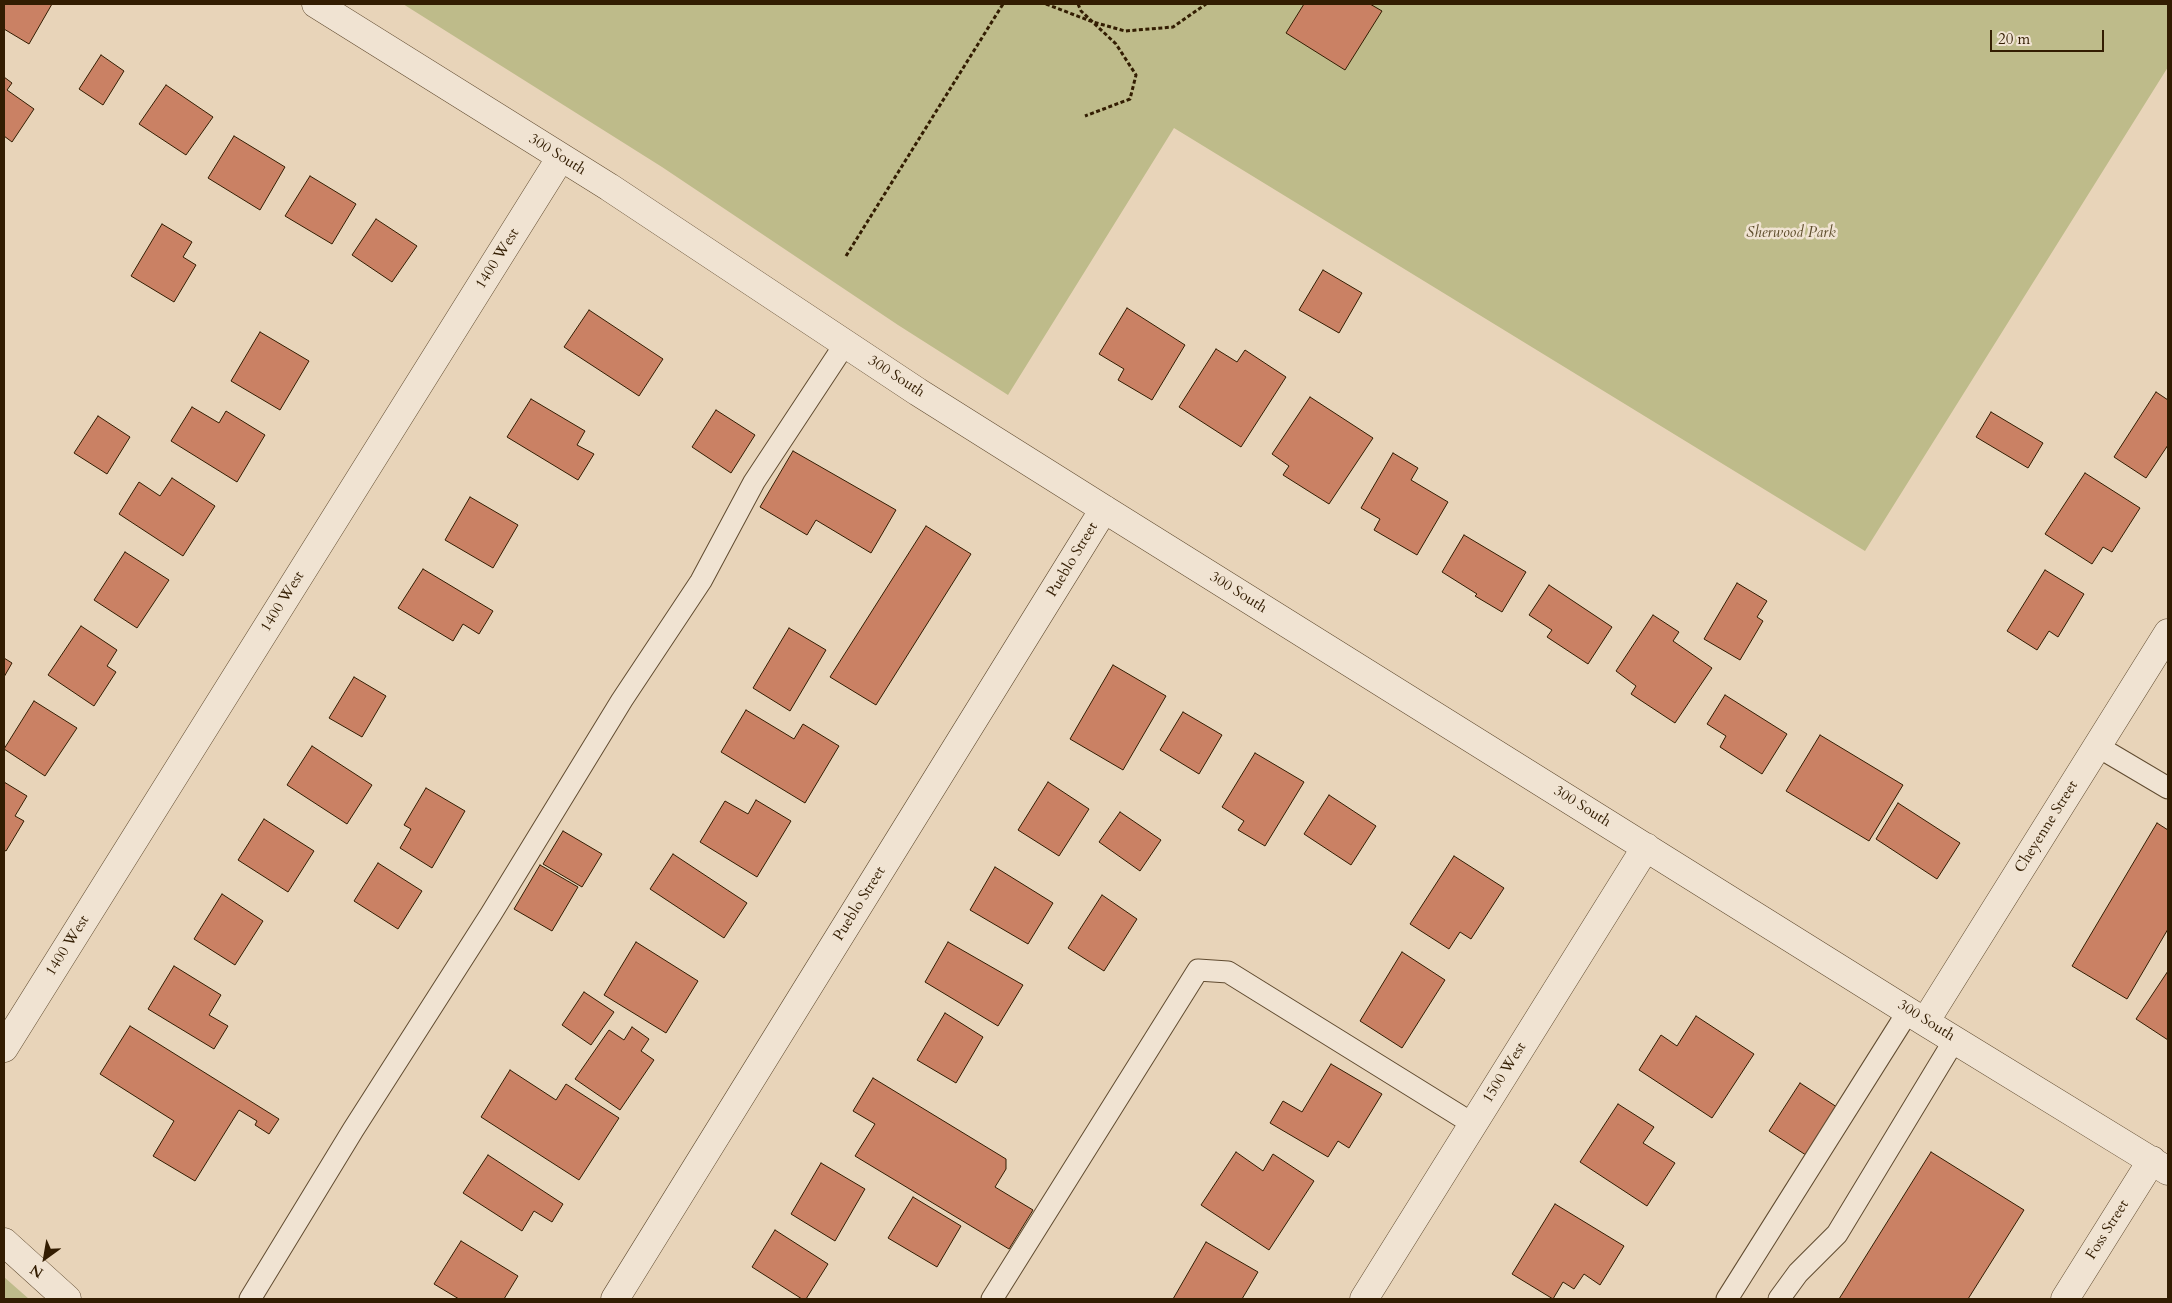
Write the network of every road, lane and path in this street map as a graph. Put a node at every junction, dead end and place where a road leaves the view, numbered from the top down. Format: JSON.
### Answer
{"nodes":[{"id":1,"x":316,"y":4,"type":"edge"},
{"id":2,"x":1003,"y":4,"type":"edge"},
{"id":3,"x":1046,"y":4,"type":"edge"},
{"id":4,"x":1078,"y":4,"type":"edge"},
{"id":5,"x":1206,"y":4,"type":"edge"},
{"id":6,"x":1093,"y":22,"type":"junction"},
{"id":7,"x":1085,"y":116,"type":"dead end"},
{"id":8,"x":561,"y":157,"type":"junction"},
{"id":9,"x":846,"y":256,"type":"dead end"},
{"id":10,"x":845,"y":344,"type":"junction"},
{"id":11,"x":1104,"y":509,"type":"junction"},
{"id":12,"x":2168,"y":633,"type":"edge"},
{"id":13,"x":2098,"y":746,"type":"junction"},
{"id":14,"x":2168,"y":788,"type":"edge"},
{"id":15,"x":1646,"y":847,"type":"junction"},
{"id":16,"x":1917,"y":1016,"type":"junction"},
{"id":17,"x":1955,"y":1039,"type":"junction"},
{"id":18,"x":4,"y":1048,"type":"edge"},
{"id":19,"x":1473,"y":1124,"type":"junction"},
{"id":20,"x":2160,"y":1166,"type":"edge"},
{"id":21,"x":4,"y":1242,"type":"edge"},
{"id":22,"x":67,"y":1299,"type":"edge"},
{"id":23,"x":250,"y":1299,"type":"edge"},
{"id":24,"x":615,"y":1299,"type":"edge"},
{"id":25,"x":992,"y":1299,"type":"edge"},
{"id":26,"x":1364,"y":1299,"type":"edge"},
{"id":27,"x":1727,"y":1299,"type":"edge"},
{"id":28,"x":1779,"y":1299,"type":"edge"},
{"id":29,"x":2065,"y":1299,"type":"edge"}],
"edges":[{"from":1,"to":8,"type":"street","name":"300 South"},
{"from":2,"to":9,"type":"path"},
{"from":3,"to":6,"type":"path"},
{"from":4,"to":6,"type":"path"},
{"from":5,"to":6,"type":"path"},
{"from":6,"to":7,"type":"path"},
{"from":8,"to":10,"type":"street","name":"300 South"},
{"from":8,"to":18,"type":"street","name":"1400 West"},
{"from":10,"to":11,"type":"street","name":"300 South"},
{"from":10,"to":23,"type":"lane"},
{"from":11,"to":15,"type":"street","name":"300 South"},
{"from":11,"to":24,"type":"street","name":"Pueblo Street"},
{"from":12,"to":13,"type":"street","name":"Cheyenne Street"},
{"from":13,"to":14,"type":"lane"},
{"from":13,"to":16,"type":"street","name":"Cheyenne Street"},
{"from":15,"to":16,"type":"street","name":"300 South"},
{"from":15,"to":19,"type":"street","name":"1500 West"},
{"from":16,"to":17,"type":"street","name":"300 South"},
{"from":16,"to":27,"type":"lane"},
{"from":17,"to":20,"type":"street","name":"300 South"},
{"from":17,"to":28,"type":"lane"},
{"from":19,"to":25,"type":"lane"},
{"from":19,"to":26,"type":"street","name":"1500 West"},
{"from":20,"to":29,"type":"street","name":"Foss Street"},
{"from":21,"to":22,"type":"street"}]}
